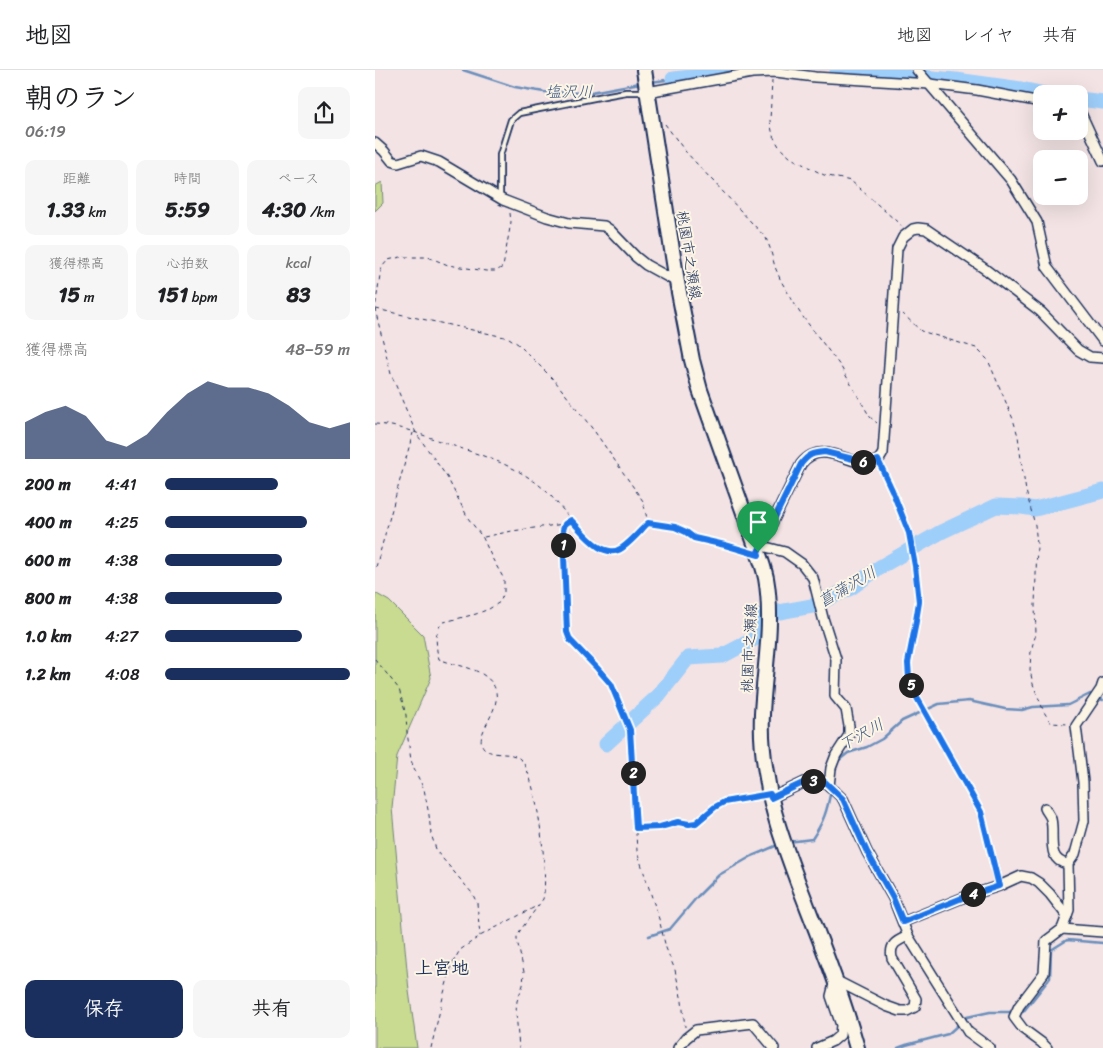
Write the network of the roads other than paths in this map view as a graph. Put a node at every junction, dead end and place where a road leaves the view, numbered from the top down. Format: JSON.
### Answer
{"nodes":[{"id":1,"x":644,"y":70,"type":"edge"},
{"id":2,"x":917,"y":70,"type":"edge"},
{"id":3,"x":929,"y":84,"type":"junction"},
{"id":4,"x":647,"y":92,"type":"junction"},
{"id":5,"x":1033,"y":100,"type":"edge"},
{"id":6,"x":1088,"y":128,"type":"edge"},
{"id":7,"x":375,"y":143,"type":"edge"},
{"id":8,"x":1103,"y":161,"type":"edge"},
{"id":9,"x":500,"y":198,"type":"junction"},
{"id":10,"x":677,"y":282,"type":"junction"},
{"id":11,"x":1103,"y":341,"type":"edge"},
{"id":12,"x":1103,"y":358,"type":"edge"},
{"id":13,"x":760,"y":551,"type":"junction"},
{"id":14,"x":1102,"y":686,"type":"edge"},
{"id":15,"x":829,"y":786,"type":"junction"},
{"id":16,"x":770,"y":796,"type":"junction"},
{"id":17,"x":1045,"y":808,"type":"dead end"},
{"id":18,"x":1068,"y":864,"type":"junction"},
{"id":19,"x":1067,"y":916,"type":"junction"},
{"id":20,"x":903,"y":922,"type":"junction"},
{"id":21,"x":1062,"y":929,"type":"junction"},
{"id":22,"x":1103,"y":932,"type":"edge"},
{"id":23,"x":909,"y":936,"type":"junction"},
{"id":24,"x":835,"y":980,"type":"junction"},
{"id":25,"x":855,"y":1044,"type":"edge"},
{"id":26,"x":678,"y":1048,"type":"edge"},
{"id":27,"x":774,"y":1048,"type":"edge"},
{"id":28,"x":817,"y":1048,"type":"edge"},
{"id":29,"x":990,"y":1048,"type":"edge"},
{"id":30,"x":1047,"y":1048,"type":"edge"}],
"edges":[{"from":1,"to":4,"type":"main road","name":"桃園市之瀬線"},
{"from":2,"to":3,"type":"street"},
{"from":3,"to":4,"type":"street"},
{"from":3,"to":5,"type":"street"},
{"from":3,"to":11,"type":"street"},
{"from":4,"to":9,"type":"lane"},
{"from":4,"to":10,"type":"main road","name":"桃園市之瀬線"},
{"from":6,"to":8,"type":"street"},
{"from":7,"to":9,"type":"street"},
{"from":9,"to":10,"type":"street"},
{"from":10,"to":13,"type":"main road","name":"桃園市之瀬線"},
{"from":12,"to":13,"type":"street"},
{"from":13,"to":15,"type":"street"},
{"from":13,"to":16,"type":"main road","name":"桃園市之瀬線"},
{"from":14,"to":18,"type":"street"},
{"from":15,"to":16,"type":"street"},
{"from":15,"to":20,"type":"street"},
{"from":16,"to":24,"type":"main road","name":"桃園市之瀬線"},
{"from":17,"to":18,"type":"street"},
{"from":18,"to":19,"type":"street"},
{"from":19,"to":20,"type":"street"},
{"from":19,"to":21,"type":"street"},
{"from":20,"to":23,"type":"street"},
{"from":21,"to":22,"type":"street"},
{"from":21,"to":30,"type":"street"},
{"from":23,"to":24,"type":"street"},
{"from":23,"to":29,"type":"street"},
{"from":24,"to":25,"type":"main road","name":"桃園市之瀬線"},
{"from":24,"to":28,"type":"street"},
{"from":26,"to":27,"type":"street"}]}
